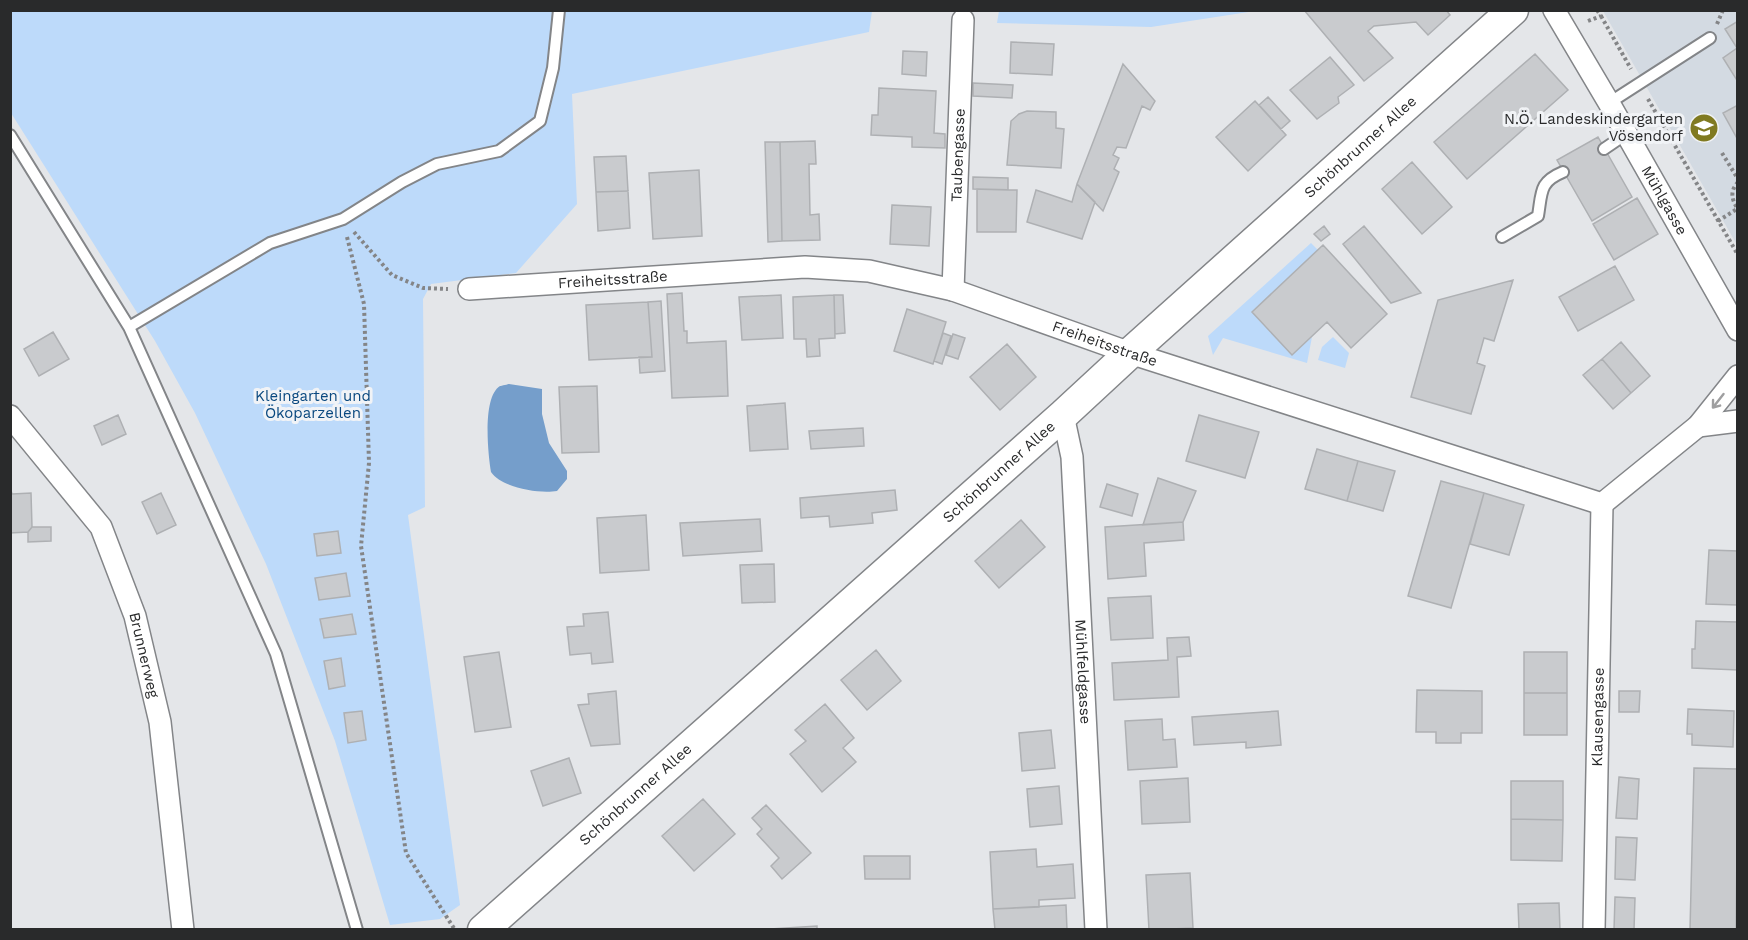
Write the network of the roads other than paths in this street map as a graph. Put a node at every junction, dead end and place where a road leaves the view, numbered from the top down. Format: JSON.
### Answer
{"nodes":[{"id":1,"x":559,"y":10,"type":"edge"},
{"id":2,"x":1513,"y":10,"type":"edge"},
{"id":3,"x":1554,"y":10,"type":"edge"},
{"id":4,"x":963,"y":20,"type":"dead end"},
{"id":5,"x":1710,"y":38,"type":"dead end"},
{"id":6,"x":1609,"y":103,"type":"junction"},
{"id":7,"x":1626,"y":134,"type":"junction"},
{"id":8,"x":10,"y":135,"type":"edge"},
{"id":9,"x":1604,"y":148,"type":"dead end"},
{"id":10,"x":1563,"y":172,"type":"dead end"},
{"id":11,"x":1502,"y":237,"type":"dead end"},
{"id":12,"x":470,"y":290,"type":"road end"},
{"id":13,"x":953,"y":290,"type":"junction"},
{"id":14,"x":129,"y":327,"type":"junction"},
{"id":15,"x":1737,"y":330,"type":"edge"},
{"id":16,"x":1130,"y":352,"type":"junction"},
{"id":17,"x":1737,"y":376,"type":"edge"},
{"id":18,"x":1063,"y":415,"type":"junction"},
{"id":19,"x":10,"y":416,"type":"edge"},
{"id":20,"x":1737,"y":421,"type":"edge"},
{"id":21,"x":1698,"y":426,"type":"junction"},
{"id":22,"x":1602,"y":504,"type":"junction"},
{"id":23,"x":183,"y":930,"type":"edge"},
{"id":24,"x":357,"y":930,"type":"edge"},
{"id":25,"x":483,"y":930,"type":"edge"},
{"id":26,"x":1096,"y":930,"type":"edge"},
{"id":27,"x":1594,"y":930,"type":"edge"}],
"edges":[{"from":1,"to":14,"type":"lane"},
{"from":2,"to":16,"type":"main road","name":"Schönbrunner Allee"},
{"from":3,"to":6,"type":"street","name":"Mühlgasse"},
{"from":4,"to":13,"type":"street","name":"Taubengasse"},
{"from":5,"to":6,"type":"lane"},
{"from":6,"to":7,"type":"street","name":"Mühlgasse"},
{"from":7,"to":9,"type":"lane"},
{"from":7,"to":15,"type":"street","name":"Mühlgasse"},
{"from":8,"to":14,"type":"lane"},
{"from":10,"to":11,"type":"lane"},
{"from":12,"to":13,"type":"street","name":"Freiheitsstraße"},
{"from":13,"to":16,"type":"street","name":"Freiheitsstraße"},
{"from":14,"to":24,"type":"lane"},
{"from":16,"to":18,"type":"main road","name":"Schönbrunner Allee"},
{"from":16,"to":22,"type":"street","name":"Freiheitsstraße"},
{"from":17,"to":21,"type":"street","one_way":true},
{"from":18,"to":25,"type":"main road","name":"Schönbrunner Allee"},
{"from":18,"to":26,"type":"street","name":"Mühlfeldgasse"},
{"from":19,"to":23,"type":"street","name":"Brunnerweg"},
{"from":20,"to":21,"type":"street"},
{"from":21,"to":22,"type":"street"},
{"from":22,"to":27,"type":"street","name":"Klausengasse"}]}
